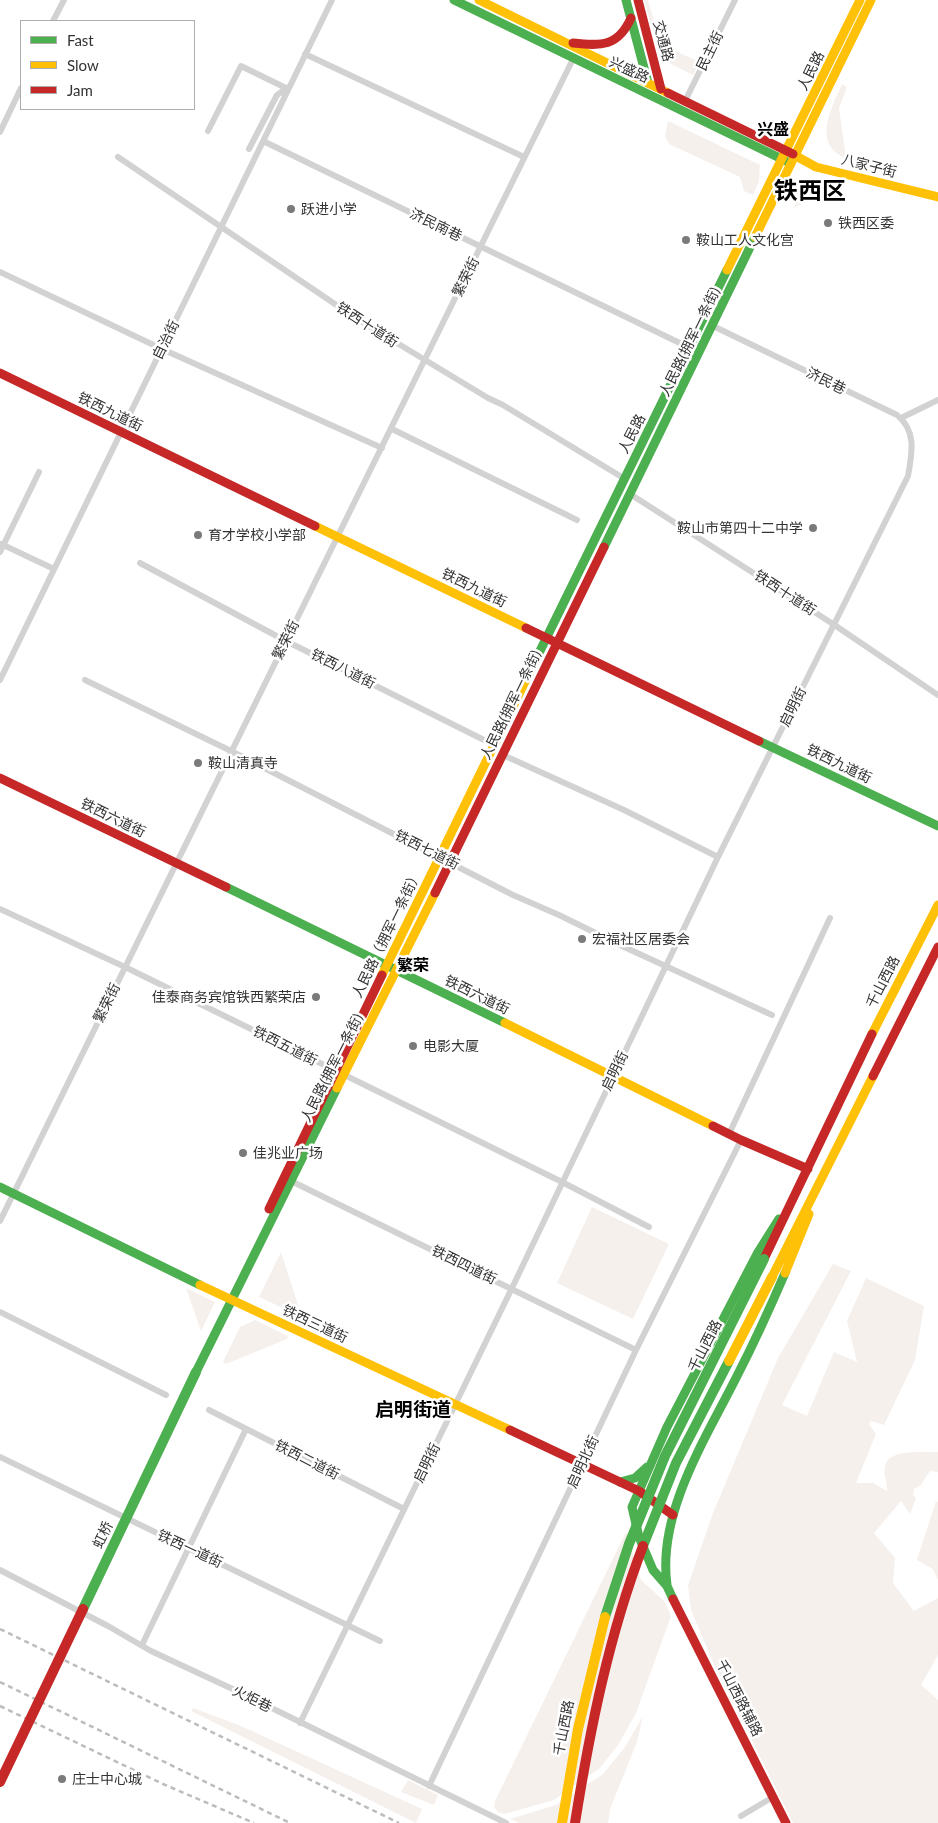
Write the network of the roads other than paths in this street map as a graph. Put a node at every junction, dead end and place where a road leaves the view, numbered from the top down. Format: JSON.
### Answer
{"nodes":[{"id":1,"x":64,"y":0,"type":"edge"},
{"id":2,"x":332,"y":0,"type":"edge"},
{"id":3,"x":454,"y":0,"type":"edge"},
{"id":4,"x":479,"y":0,"type":"edge"},
{"id":5,"x":626,"y":0,"type":"edge"},
{"id":6,"x":638,"y":0,"type":"edge"},
{"id":7,"x":736,"y":0,"type":"edge"},
{"id":8,"x":860,"y":0,"type":"edge"},
{"id":9,"x":871,"y":0,"type":"edge"},
{"id":10,"x":631,"y":18,"type":"junction"},
{"id":11,"x":54,"y":20,"type":"edge"},
{"id":12,"x":563,"y":42,"type":"junction"},
{"id":13,"x":306,"y":54,"type":"junction"},
{"id":14,"x":573,"y":59,"type":"junction"},
{"id":15,"x":648,"y":83,"type":"junction"},
{"id":16,"x":288,"y":89,"type":"junction"},
{"id":17,"x":661,"y":89,"type":"junction"},
{"id":18,"x":20,"y":90,"type":"edge"},
{"id":19,"x":685,"y":101,"type":"junction"},
{"id":20,"x":812,"y":121,"type":"joint"},
{"id":21,"x":208,"y":131,"type":"dead end"},
{"id":22,"x":0,"y":132,"type":"edge"},
{"id":23,"x":263,"y":141,"type":"junction"},
{"id":24,"x":249,"y":149,"type":"dead end"},
{"id":25,"x":118,"y":156,"type":"dead end"},
{"id":26,"x":524,"y":157,"type":"junction"},
{"id":27,"x":789,"y":157,"type":"junction"},
{"id":28,"x":938,"y":197,"type":"edge"},
{"id":29,"x":222,"y":226,"type":"junction"},
{"id":30,"x":481,"y":247,"type":"junction"},
{"id":31,"x":0,"y":272,"type":"edge"},
{"id":32,"x":713,"y":326,"type":"junction"},
{"id":33,"x":162,"y":348,"type":"junction"},
{"id":34,"x":690,"y":348,"type":"junction"},
{"id":35,"x":425,"y":361,"type":"junction"},
{"id":36,"x":0,"y":373,"type":"edge"},
{"id":37,"x":938,"y":400,"type":"edge"},
{"id":38,"x":901,"y":418,"type":"junction"},
{"id":39,"x":392,"y":429,"type":"junction"},
{"id":40,"x":121,"y":432,"type":"junction"},
{"id":41,"x":382,"y":448,"type":"junction"},
{"id":42,"x":39,"y":472,"type":"dead end"},
{"id":43,"x":625,"y":480,"type":"junction"},
{"id":44,"x":630,"y":494,"type":"junction"},
{"id":45,"x":577,"y":520,"type":"dead end"},
{"id":46,"x":337,"y":537,"type":"junction"},
{"id":47,"x":1,"y":547,"type":"edge"},
{"id":48,"x":140,"y":563,"type":"dead end"},
{"id":49,"x":54,"y":569,"type":"junction"},
{"id":50,"x":833,"y":624,"type":"junction"},
{"id":51,"x":286,"y":641,"type":"junction"},
{"id":52,"x":551,"y":641,"type":"junction"},
{"id":53,"x":2,"y":669,"type":"edge"},
{"id":54,"x":0,"y":680,"type":"edge"},
{"id":55,"x":84,"y":680,"type":"dead end"},
{"id":56,"x":938,"y":695,"type":"edge"},
{"id":57,"x":494,"y":745,"type":"junction"},
{"id":58,"x":774,"y":748,"type":"junction"},
{"id":59,"x":231,"y":751,"type":"junction"},
{"id":60,"x":503,"y":755,"type":"junction"},
{"id":61,"x":0,"y":778,"type":"edge"},
{"id":62,"x":938,"y":826,"type":"edge"},
{"id":63,"x":718,"y":857,"type":"junction"},
{"id":64,"x":441,"y":858,"type":"junction"},
{"id":65,"x":451,"y":862,"type":"junction"},
{"id":66,"x":175,"y":864,"type":"junction"},
{"id":67,"x":938,"y":905,"type":"edge"},
{"id":68,"x":0,"y":909,"type":"edge"},
{"id":69,"x":830,"y":918,"type":"dead end"},
{"id":70,"x":938,"y":947,"type":"edge"},
{"id":71,"x":386,"y":966,"type":"junction"},
{"id":72,"x":665,"y":966,"type":"junction"},
{"id":73,"x":125,"y":967,"type":"junction"},
{"id":74,"x":396,"y":972,"type":"junction"},
{"id":75,"x":772,"y":1016,"type":"dead end"},
{"id":76,"x":339,"y":1073,"type":"junction"},
{"id":77,"x":613,"y":1075,"type":"junction"},
{"id":78,"x":729,"y":1134,"type":"junction"},
{"id":79,"x":741,"y":1140,"type":"junction"},
{"id":80,"x":808,"y":1169,"type":"junction"},
{"id":81,"x":824,"y":1177,"type":"junction"},
{"id":82,"x":291,"y":1181,"type":"junction"},
{"id":83,"x":562,"y":1182,"type":"junction"},
{"id":84,"x":0,"y":1187,"type":"edge"},
{"id":85,"x":799,"y":1188,"type":"junction"},
{"id":86,"x":14,"y":1194,"type":"junction"},
{"id":87,"x":0,"y":1221,"type":"edge"},
{"id":88,"x":649,"y":1227,"type":"dead end"},
{"id":89,"x":512,"y":1288,"type":"junction"},
{"id":90,"x":229,"y":1299,"type":"junction"},
{"id":91,"x":0,"y":1312,"type":"edge"},
{"id":92,"x":636,"y":1350,"type":"junction"},
{"id":93,"x":166,"y":1396,"type":"dead end"},
{"id":94,"x":454,"y":1404,"type":"junction"},
{"id":95,"x":210,"y":1410,"type":"dead end"},
{"id":96,"x":246,"y":1429,"type":"junction"},
{"id":97,"x":655,"y":1456,"type":"junction"},
{"id":98,"x":0,"y":1457,"type":"edge"},
{"id":99,"x":582,"y":1465,"type":"junction"},
{"id":100,"x":620,"y":1482,"type":"junction"},
{"id":101,"x":639,"y":1491,"type":"junction"},
{"id":102,"x":632,"y":1507,"type":"junction"},
{"id":103,"x":404,"y":1509,"type":"junction"},
{"id":104,"x":673,"y":1515,"type":"junction"},
{"id":105,"x":188,"y":1547,"type":"junction"},
{"id":106,"x":0,"y":1570,"type":"edge"},
{"id":107,"x":667,"y":1586,"type":"junction"},
{"id":108,"x":348,"y":1625,"type":"junction"},
{"id":109,"x":380,"y":1641,"type":"dead end"},
{"id":110,"x":142,"y":1645,"type":"junction"},
{"id":111,"x":300,"y":1723,"type":"junction"},
{"id":112,"x":0,"y":1782,"type":"edge"},
{"id":113,"x":430,"y":1786,"type":"junction"},
{"id":114,"x":773,"y":1797,"type":"junction"},
{"id":115,"x":741,"y":1816,"type":"dead end"},
{"id":116,"x":506,"y":1823,"type":"edge"},
{"id":117,"x":562,"y":1823,"type":"edge"},
{"id":118,"x":576,"y":1823,"type":"edge"},
{"id":119,"x":786,"y":1823,"type":"edge"}],
"edges":[{"from":1,"to":11,"type":"street"},
{"from":2,"to":13,"type":"street","name":"自治街"},
{"from":3,"to":14,"type":"main road","name":"兴盛路"},
{"from":4,"to":12,"type":"main road","name":"兴盛路"},
{"from":5,"to":10,"type":"main road","name":"交通路"},
{"from":6,"to":17,"type":"main road","name":"交通路"},
{"from":7,"to":19,"type":"street","name":"民主街"},
{"from":8,"to":27,"type":"main road","name":"人民路"},
{"from":9,"to":20,"type":"main road","name":"人民路"},
{"from":10,"to":12,"type":"main road"},
{"from":10,"to":15,"type":"main road","name":"交通路"},
{"from":12,"to":15,"type":"main road","name":"兴盛路"},
{"from":13,"to":16,"type":"street","name":"自治街"},
{"from":13,"to":26,"type":"street"},
{"from":14,"to":26,"type":"street","name":"繁荣街"},
{"from":14,"to":27,"type":"main road","name":"兴盛路"},
{"from":15,"to":17,"type":"main road","name":"兴盛路"},
{"from":16,"to":21,"type":"street"},
{"from":16,"to":23,"type":"street","name":"自治街"},
{"from":16,"to":24,"type":"street"},
{"from":17,"to":19,"type":"main road","name":"兴盛路"},
{"from":18,"to":22,"type":"street"},
{"from":19,"to":27,"type":"main road","name":"兴盛路"},
{"from":20,"to":27,"type":"main road","name":"人民路(拥军一条街)"},
{"from":23,"to":29,"type":"street","name":"自治街"},
{"from":23,"to":30,"type":"street","name":"济民南巷"},
{"from":25,"to":29,"type":"street","name":"铁西十道街"},
{"from":26,"to":30,"type":"street","name":"繁荣街"},
{"from":27,"to":28,"type":"main road","name":"八家子街"},
{"from":27,"to":32,"type":"main road","name":"人民路(拥军一条街)"},
{"from":27,"to":34,"type":"main road","name":"人民路"},
{"from":29,"to":33,"type":"street","name":"自治街"},
{"from":29,"to":35,"type":"street","name":"铁西十道街"},
{"from":30,"to":34,"type":"street","name":"济民南巷"},
{"from":30,"to":35,"type":"street","name":"繁荣街"},
{"from":31,"to":33,"type":"street"},
{"from":32,"to":38,"type":"street","name":"济民巷"},
{"from":32,"to":44,"type":"main road","name":"人民路(拥军一条街)"},
{"from":33,"to":40,"type":"street","name":"自治街"},
{"from":33,"to":41,"type":"street"},
{"from":34,"to":43,"type":"main road","name":"人民路"},
{"from":35,"to":39,"type":"street","name":"繁荣街"},
{"from":35,"to":43,"type":"street","name":"铁西十道街"},
{"from":36,"to":40,"type":"main road","name":"铁西九道街"},
{"from":37,"to":38,"type":"street"},
{"from":38,"to":50,"type":"street","name":"启明街"},
{"from":39,"to":41,"type":"street","name":"繁荣街"},
{"from":39,"to":45,"type":"street"},
{"from":40,"to":46,"type":"main road","name":"铁西九道街"},
{"from":40,"to":49,"type":"street","name":"自治街"},
{"from":41,"to":46,"type":"street","name":"繁荣街"},
{"from":42,"to":47,"type":"street"},
{"from":43,"to":52,"type":"main road","name":"人民路"},
{"from":44,"to":50,"type":"street","name":"铁西十道街"},
{"from":44,"to":52,"type":"main road","name":"人民路(拥军一条街)"},
{"from":46,"to":51,"type":"street","name":"繁荣街"},
{"from":46,"to":52,"type":"main road","name":"铁西九道街"},
{"from":47,"to":49,"type":"street"},
{"from":48,"to":51,"type":"street","name":"铁西八道街"},
{"from":49,"to":53,"type":"street","name":"自治街"},
{"from":50,"to":56,"type":"street","name":"铁西十道街"},
{"from":50,"to":58,"type":"street","name":"启明街"},
{"from":51,"to":57,"type":"street","name":"铁西八道街"},
{"from":51,"to":59,"type":"street","name":"繁荣街"},
{"from":52,"to":57,"type":"main road","name":"人民路"},
{"from":52,"to":58,"type":"main road","name":"铁西九道街"},
{"from":52,"to":60,"type":"main road","name":"人民路(拥军一条街)"},
{"from":53,"to":54,"type":"street","name":"自治街"},
{"from":55,"to":59,"type":"street","name":"铁西七道街"},
{"from":57,"to":64,"type":"main road","name":"人民路（拥军一条街）"},
{"from":58,"to":62,"type":"main road","name":"铁西九道街"},
{"from":58,"to":63,"type":"street","name":"启明街"},
{"from":59,"to":64,"type":"street","name":"铁西七道街"},
{"from":59,"to":66,"type":"street","name":"繁荣街"},
{"from":60,"to":63,"type":"street"},
{"from":60,"to":65,"type":"main road","name":"人民路(拥军一条街)"},
{"from":61,"to":66,"type":"main road","name":"铁西六道街"},
{"from":63,"to":72,"type":"street","name":"启明街"},
{"from":64,"to":65,"type":"street","name":"铁西七道街"},
{"from":64,"to":71,"type":"main road","name":"人民路（拥军一条街）"},
{"from":65,"to":72,"type":"street","name":"铁西七道街"},
{"from":65,"to":74,"type":"main road","name":"人民路(拥军一条街)"},
{"from":66,"to":71,"type":"main road","name":"铁西六道街"},
{"from":66,"to":73,"type":"street","name":"繁荣街"},
{"from":67,"to":80,"type":"main road","name":"千山西路"},
{"from":68,"to":73,"type":"street","name":"铁西五道街"},
{"from":69,"to":78,"type":"street"},
{"from":70,"to":81,"type":"main road","name":"千山西路"},
{"from":71,"to":74,"type":"main road","name":"铁西六道街"},
{"from":71,"to":76,"type":"main road","name":"人民路（拥军一条街）"},
{"from":72,"to":75,"type":"street","name":"铁西七道街"},
{"from":72,"to":77,"type":"street","name":"启明街"},
{"from":73,"to":76,"type":"street","name":"铁西五道街"},
{"from":73,"to":86,"type":"street","name":"繁荣街"},
{"from":74,"to":76,"type":"main road","name":"人民路(拥军一条街)"},
{"from":74,"to":77,"type":"main road","name":"铁西六道街"},
{"from":76,"to":82,"type":"main road","name":"人民路(拥军一条街)"},
{"from":76,"to":83,"type":"street","name":"铁西五道街"},
{"from":76,"to":90,"type":"main road","name":"人民路（拥军一条街）"},
{"from":77,"to":78,"type":"main road","name":"铁西六道街"},
{"from":77,"to":83,"type":"street","name":"启明街"},
{"from":78,"to":79,"type":"main road","name":"铁西六道街"},
{"from":79,"to":80,"type":"main road","name":"铁西六道街"},
{"from":79,"to":92,"type":"street","name":"启明北街"},
{"from":80,"to":85,"type":"main road","name":"千山西路"},
{"from":81,"to":104,"type":"main road"},
{"from":81,"to":118,"type":"main road","name":"千山西路","bridge":true},
{"from":82,"to":89,"type":"street","name":"铁西四道街"},
{"from":82,"to":90,"type":"main road","name":"人民路(拥军一条街)"},
{"from":83,"to":88,"type":"street","name":"铁西五道街"},
{"from":83,"to":89,"type":"street","name":"启明街"},
{"from":84,"to":86,"type":"main road","name":"铁西三道街"},
{"from":85,"to":97,"type":"main road"},
{"from":85,"to":117,"type":"main road","name":"千山西路","bridge":true},
{"from":86,"to":87,"type":"street","name":"繁荣街"},
{"from":86,"to":90,"type":"main road","name":"铁西三道街"},
{"from":89,"to":92,"type":"street","name":"铁西四道街"},
{"from":89,"to":94,"type":"street","name":"启明街"},
{"from":90,"to":94,"type":"main road","name":"铁西三道街"},
{"from":90,"to":112,"type":"main road","name":"虹桥","bridge":true},
{"from":91,"to":93,"type":"street"},
{"from":92,"to":99,"type":"street","name":"启明北街"},
{"from":94,"to":99,"type":"main road","name":"铁西三道街"},
{"from":94,"to":103,"type":"street","name":"启明街"},
{"from":95,"to":96,"type":"street","name":"铁西二道街"},
{"from":96,"to":103,"type":"street","name":"铁西二道街"},
{"from":96,"to":105,"type":"street"},
{"from":97,"to":100,"type":"main road"},
{"from":97,"to":101,"type":"main road"},
{"from":98,"to":105,"type":"street","name":"铁西一道街"},
{"from":99,"to":100,"type":"main road","name":"铁西三道街"},
{"from":99,"to":113,"type":"street","name":"启明北街"},
{"from":100,"to":101,"type":"main road","name":"铁西三道街"},
{"from":100,"to":102,"type":"main road"},
{"from":101,"to":102,"type":"main road"},
{"from":101,"to":104,"type":"main road","name":"铁西三道街"},
{"from":102,"to":107,"type":"main road"},
{"from":103,"to":108,"type":"street","name":"启明街"},
{"from":104,"to":107,"type":"main road"},
{"from":105,"to":108,"type":"street","name":"铁西一道街"},
{"from":105,"to":110,"type":"street"},
{"from":106,"to":110,"type":"street","name":"火炬巷"},
{"from":107,"to":114,"type":"main road","name":"千山西路辅路"},
{"from":108,"to":109,"type":"street","name":"铁西一道街"},
{"from":108,"to":111,"type":"street","name":"启明街"},
{"from":110,"to":111,"type":"street","name":"火炬巷"},
{"from":111,"to":113,"type":"street","name":"火炬巷"},
{"from":113,"to":116,"type":"street","name":"火炬巷"},
{"from":114,"to":115,"type":"street"},
{"from":114,"to":119,"type":"main road","name":"千山西路辅路"}]}
